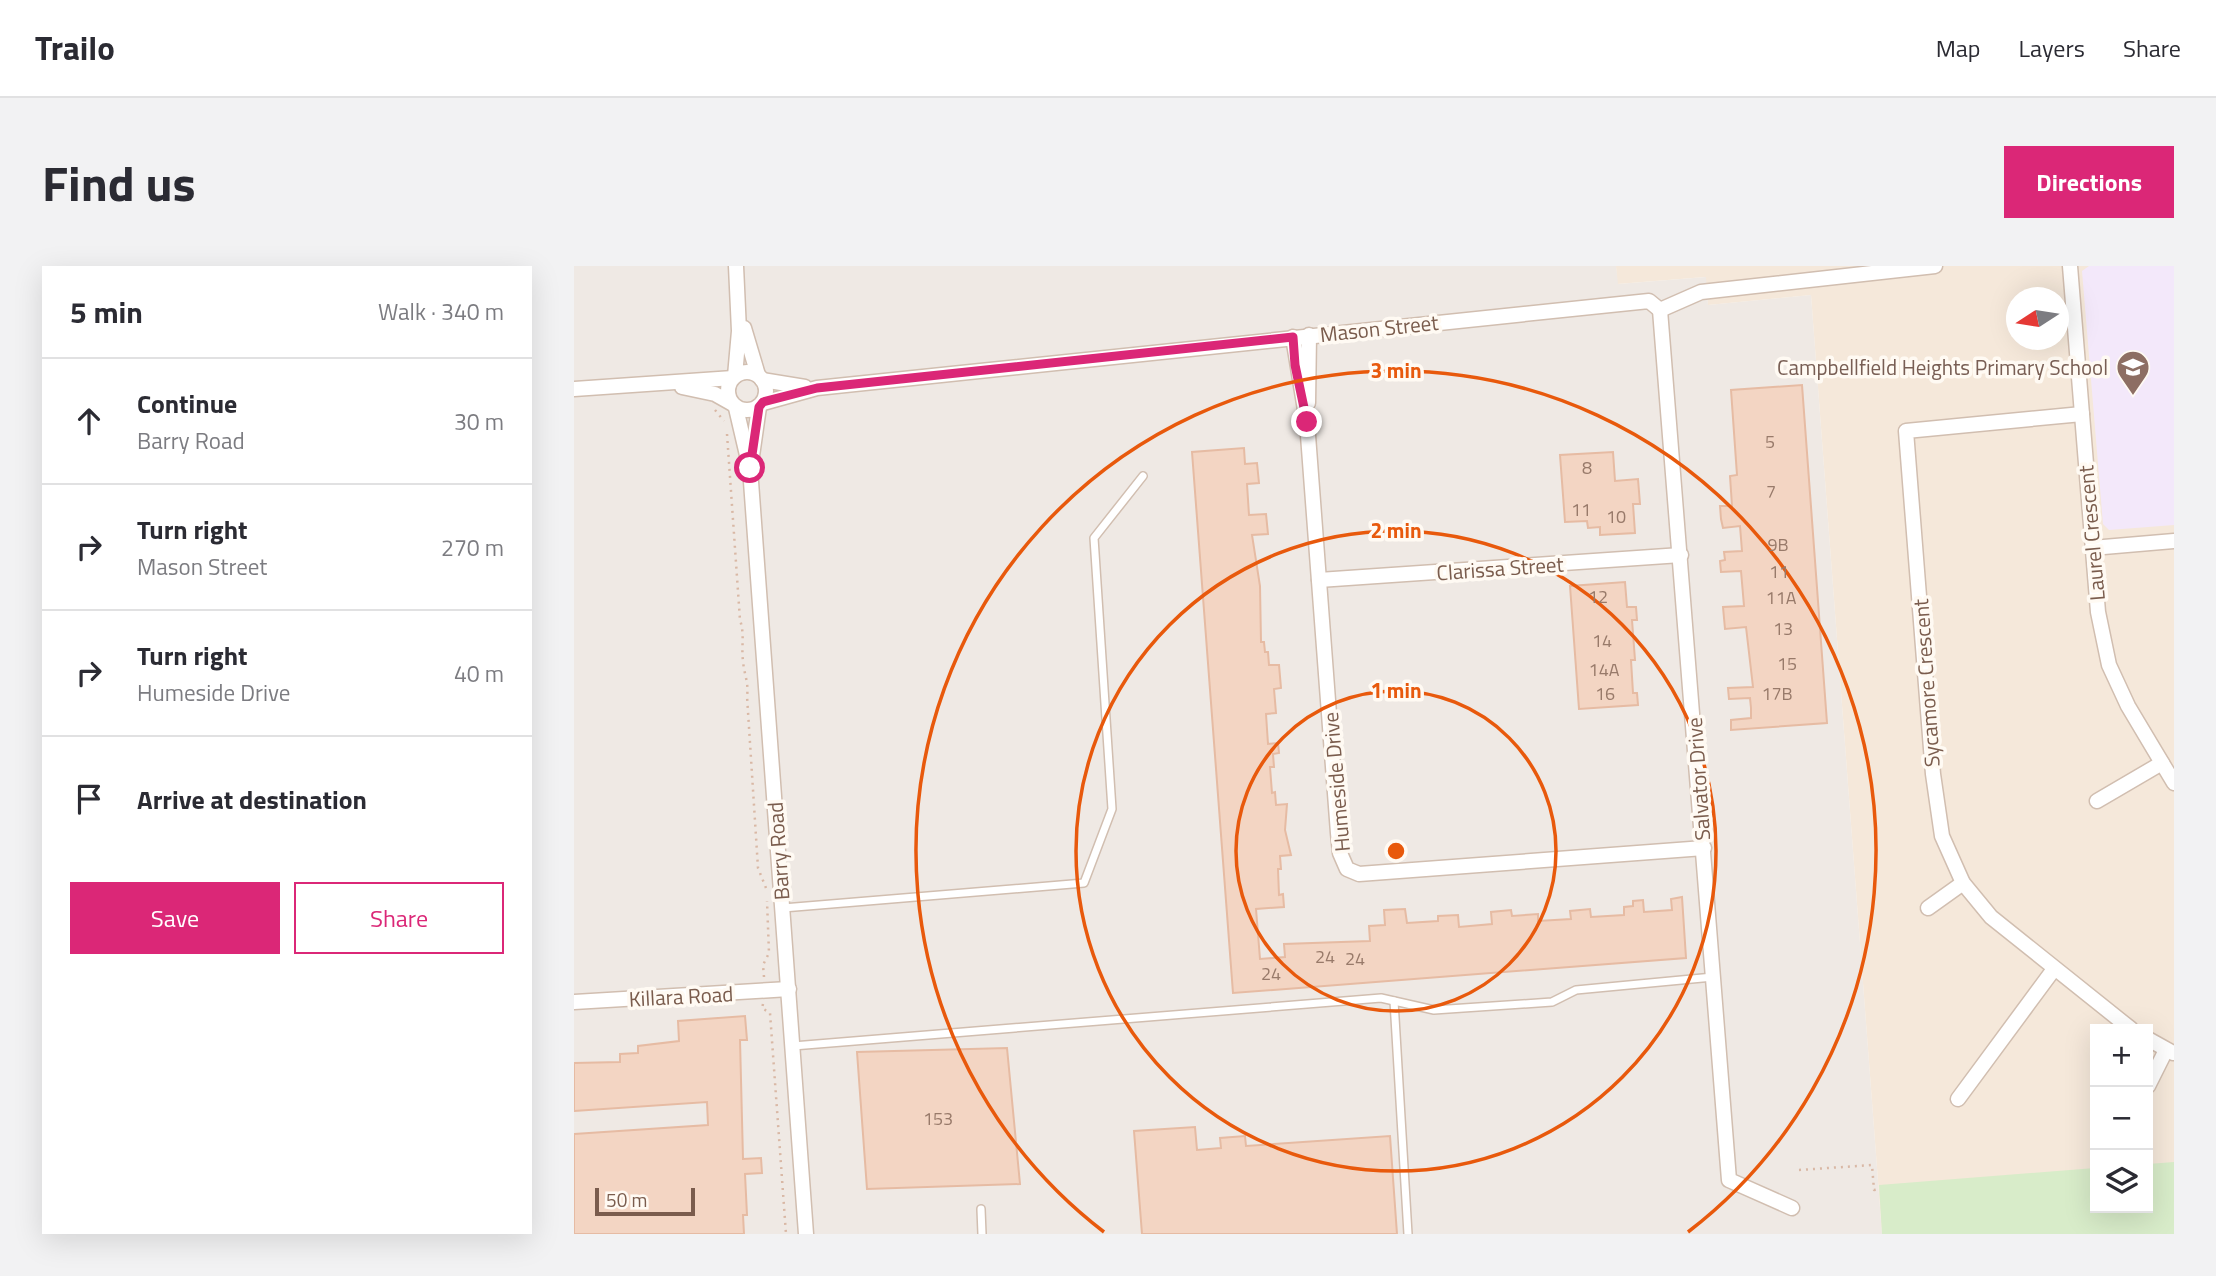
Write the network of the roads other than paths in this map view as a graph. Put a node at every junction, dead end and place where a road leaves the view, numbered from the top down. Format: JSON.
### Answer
{"nodes":[{"id":1,"x":736,"y":266,"type":"edge"},
{"id":2,"x":1935,"y":266,"type":"edge"},
{"id":3,"x":2070,"y":266,"type":"edge"},
{"id":4,"x":738,"y":296,"type":"junction"},
{"id":5,"x":1660,"y":310,"type":"junction"},
{"id":6,"x":1309,"y":335,"type":"junction"},
{"id":7,"x":1293,"y":337,"type":"junction"},
{"id":8,"x":734,"y":377,"type":"junction"},
{"id":9,"x":760,"y":377,"type":"junction"},
{"id":10,"x":656,"y":384,"type":"junction"},
{"id":11,"x":817,"y":388,"type":"junction"},
{"id":12,"x":574,"y":389,"type":"edge"},
{"id":13,"x":734,"y":405,"type":"junction"},
{"id":14,"x":761,"y":405,"type":"junction"},
{"id":15,"x":2082,"y":414,"type":"junction"},
{"id":16,"x":1307,"y":422,"type":"junction"},
{"id":17,"x":750,"y":468,"type":"junction"},
{"id":18,"x":1143,"y":476,"type":"dead end"},
{"id":19,"x":2174,"y":541,"type":"edge"},
{"id":20,"x":2092,"y":548,"type":"junction"},
{"id":21,"x":1681,"y":555,"type":"junction"},
{"id":22,"x":1319,"y":580,"type":"junction"},
{"id":23,"x":2162,"y":763,"type":"junction"},
{"id":24,"x":2174,"y":783,"type":"edge"},
{"id":25,"x":2097,"y":801,"type":"dead end"},
{"id":26,"x":1704,"y":848,"type":"junction"},
{"id":27,"x":1963,"y":883,"type":"junction"},
{"id":28,"x":783,"y":908,"type":"junction"},
{"id":29,"x":1928,"y":908,"type":"dead end"},
{"id":30,"x":2054,"y":969,"type":"junction"},
{"id":31,"x":1714,"y":977,"type":"junction"},
{"id":32,"x":789,"y":989,"type":"junction"},
{"id":33,"x":1394,"y":1001,"type":"junction"},
{"id":34,"x":574,"y":1002,"type":"edge"},
{"id":35,"x":2125,"y":1024,"type":"edge"},
{"id":36,"x":2153,"y":1042,"type":"edge"},
{"id":37,"x":793,"y":1046,"type":"junction"},
{"id":38,"x":2170,"y":1052,"type":"edge"},
{"id":39,"x":2153,"y":1078,"type":"edge"},
{"id":40,"x":1958,"y":1099,"type":"dead end"},
{"id":41,"x":1792,"y":1208,"type":"dead end"},
{"id":42,"x":981,"y":1209,"type":"dead end"},
{"id":43,"x":806,"y":1234,"type":"edge"},
{"id":44,"x":982,"y":1234,"type":"edge"},
{"id":45,"x":1408,"y":1234,"type":"edge"}],
"edges":[{"from":1,"to":4,"type":"street"},
{"from":2,"to":5,"type":"street"},
{"from":3,"to":15,"type":"street","name":"Laurel Crescent"},
{"from":4,"to":8,"type":"street"},
{"from":4,"to":9,"type":"street"},
{"from":5,"to":6,"type":"street","name":"Mason Street"},
{"from":5,"to":21,"type":"street","name":"Salvator Drive"},
{"from":6,"to":7,"type":"street","name":"Mason Street"},
{"from":6,"to":16,"type":"street"},
{"from":7,"to":11,"type":"street","name":"Mason Street"},
{"from":7,"to":16,"type":"street","name":"Humeside Drive"},
{"from":8,"to":9,"type":"street"},
{"from":8,"to":10,"type":"street"},
{"from":8,"to":13,"type":"street"},
{"from":9,"to":11,"type":"street","name":"Mason Street"},
{"from":9,"to":14,"type":"street"},
{"from":10,"to":12,"type":"street"},
{"from":10,"to":13,"type":"street"},
{"from":11,"to":14,"type":"street","name":"Mason Street"},
{"from":13,"to":14,"type":"street"},
{"from":13,"to":17,"type":"street","name":"Barry Road"},
{"from":14,"to":17,"type":"street","name":"Barry Road"},
{"from":15,"to":20,"type":"street","name":"Laurel Crescent"},
{"from":15,"to":27,"type":"street","name":"Sycamore Crescent"},
{"from":16,"to":22,"type":"street","name":"Humeside Drive"},
{"from":17,"to":28,"type":"street","name":"Barry Road"},
{"from":18,"to":28,"type":"lane"},
{"from":19,"to":20,"type":"street"},
{"from":20,"to":23,"type":"street","name":"Laurel Crescent"},
{"from":21,"to":22,"type":"street","name":"Clarissa Street"},
{"from":21,"to":26,"type":"street","name":"Salvator Drive"},
{"from":22,"to":26,"type":"street","name":"Humeside Drive"},
{"from":23,"to":24,"type":"street","name":"Laurel Crescent"},
{"from":23,"to":25,"type":"street"},
{"from":26,"to":31,"type":"street","name":"Salvator Drive"},
{"from":27,"to":29,"type":"street"},
{"from":27,"to":30,"type":"street","name":"Sycamore Crescent"},
{"from":28,"to":32,"type":"street","name":"Barry Road"},
{"from":30,"to":35,"type":"street","name":"Sycamore Crescent"},
{"from":30,"to":40,"type":"street"},
{"from":31,"to":33,"type":"lane"},
{"from":31,"to":41,"type":"street","name":"Salvator Drive"},
{"from":32,"to":34,"type":"street","name":"Killara Road"},
{"from":32,"to":37,"type":"street","name":"Barry Road"},
{"from":33,"to":37,"type":"lane"},
{"from":33,"to":45,"type":"lane"},
{"from":36,"to":38,"type":"street"},
{"from":37,"to":43,"type":"street","name":"Barry Road"},
{"from":38,"to":39,"type":"street"},
{"from":42,"to":44,"type":"lane"}]}
